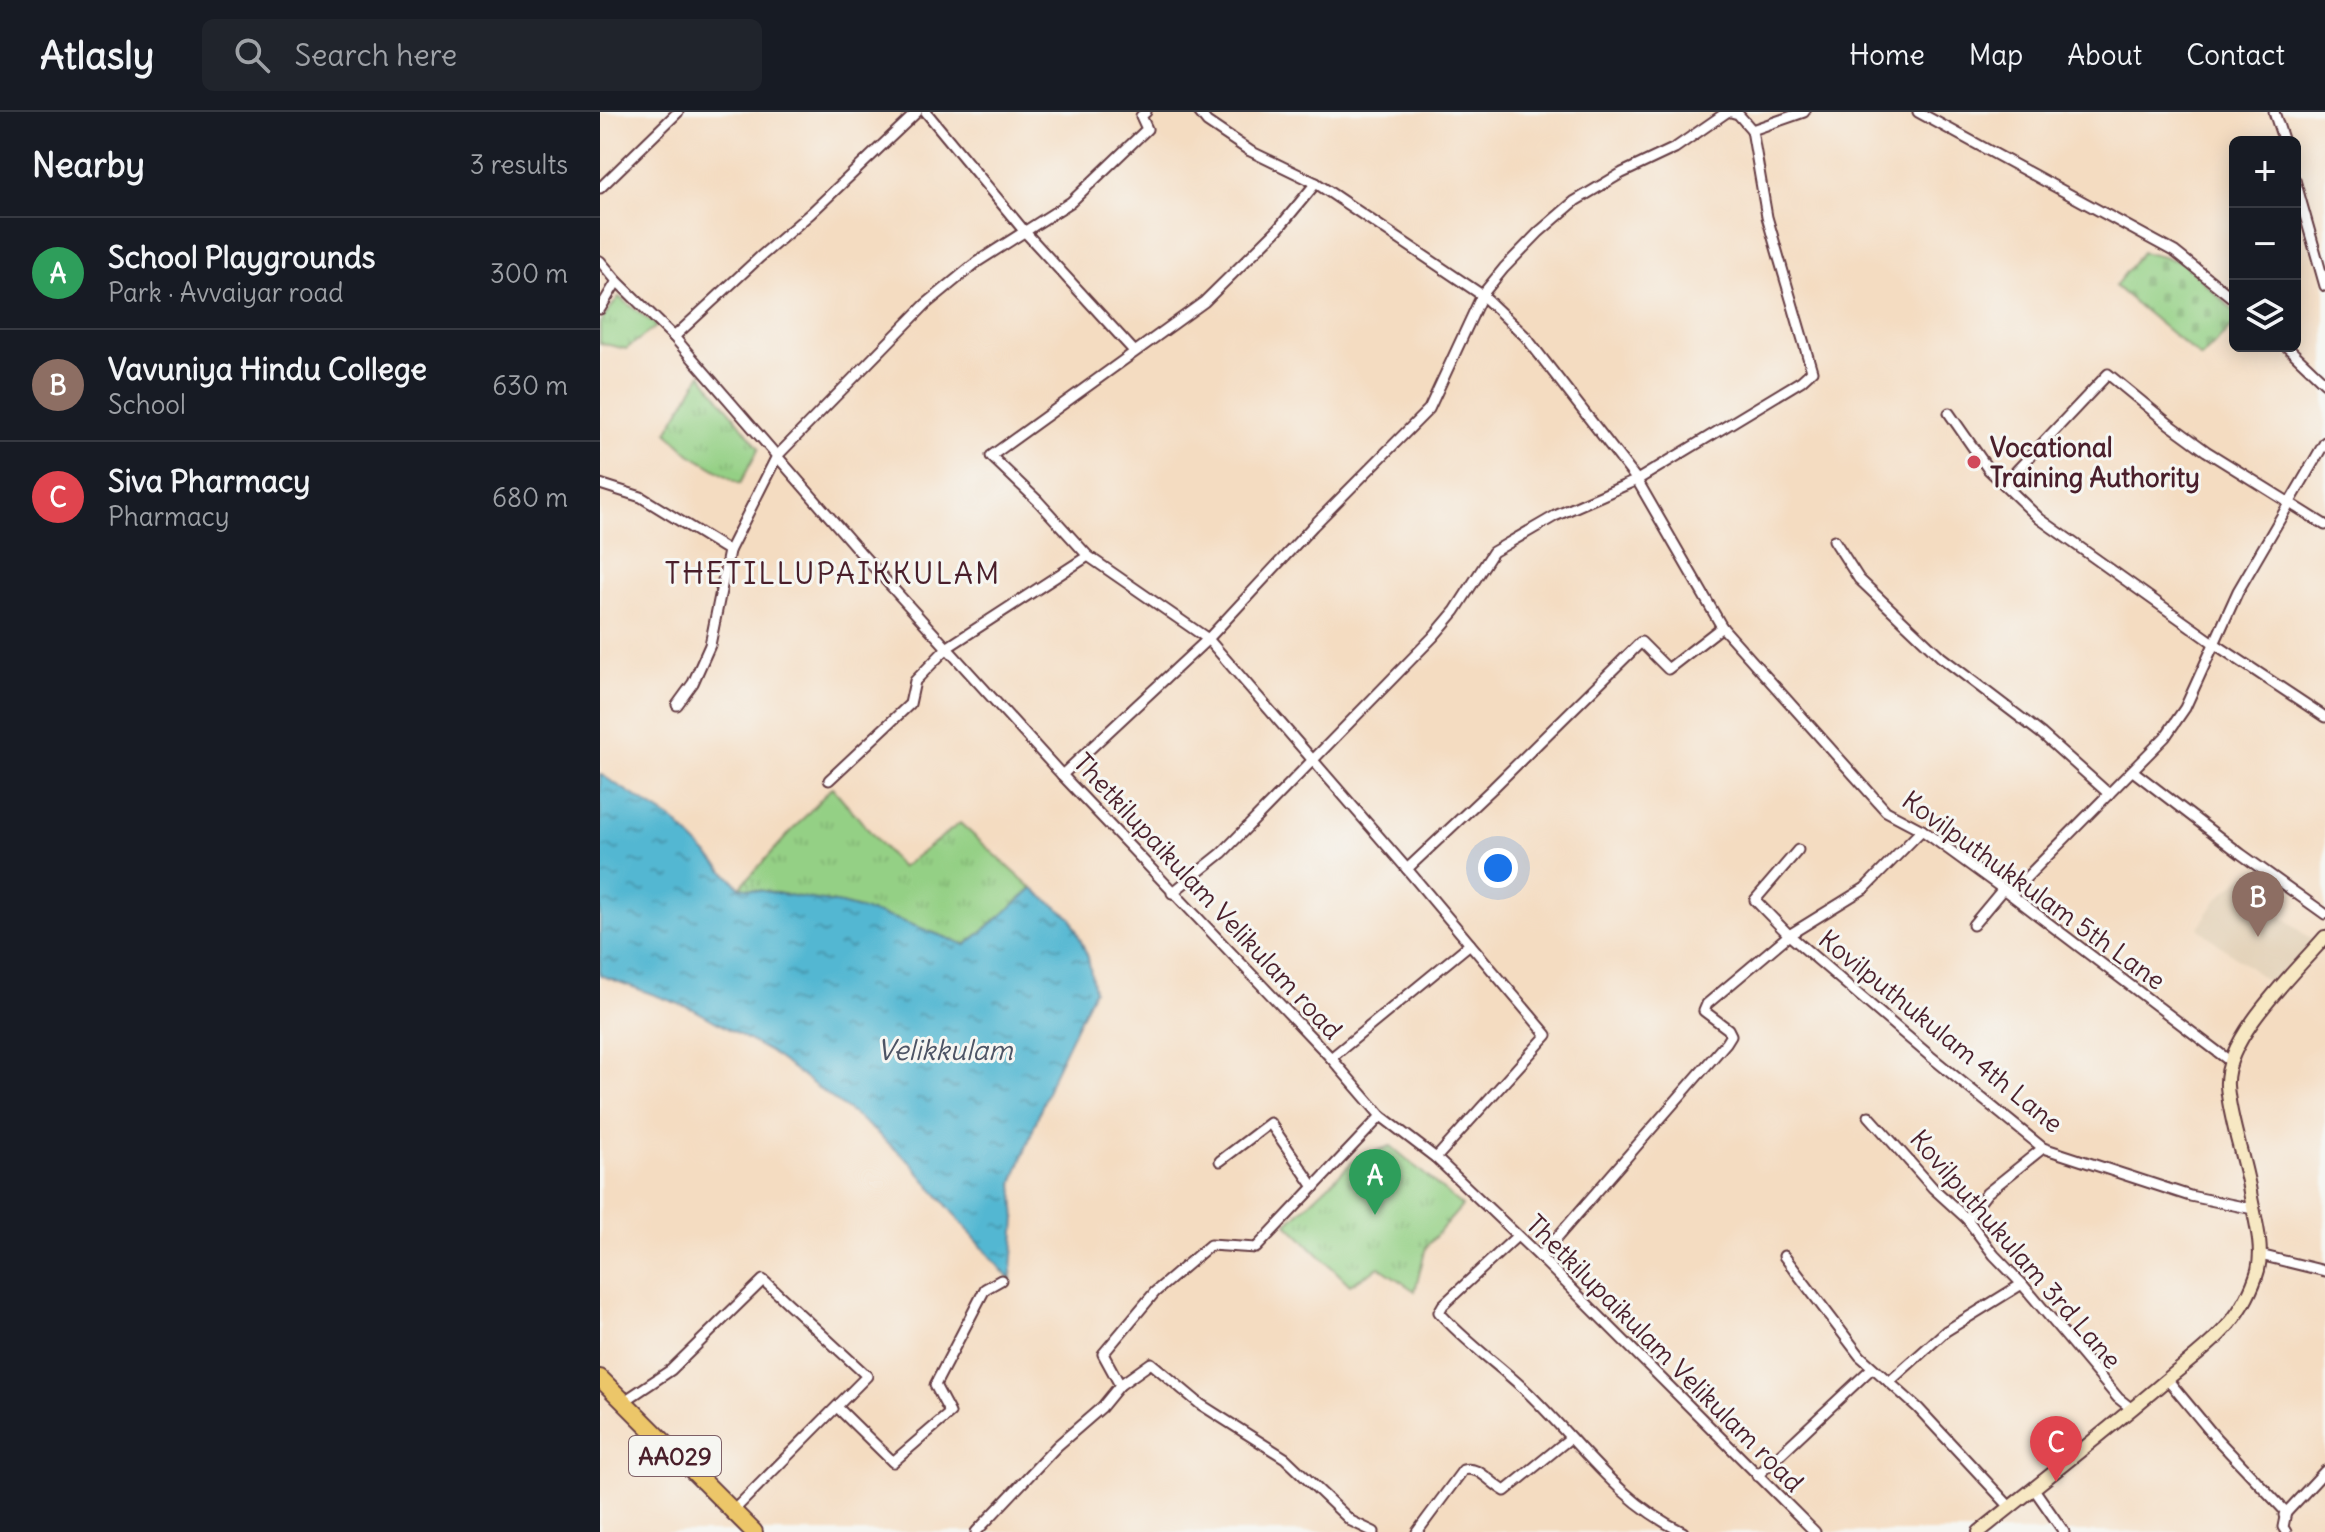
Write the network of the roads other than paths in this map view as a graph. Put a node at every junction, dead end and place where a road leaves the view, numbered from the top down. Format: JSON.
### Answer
{"nodes":[{"id":1,"x":678,"y":112,"type":"edge"},
{"id":2,"x":917,"y":112,"type":"edge"},
{"id":3,"x":926,"y":112,"type":"edge"},
{"id":4,"x":1146,"y":112,"type":"edge"},
{"id":5,"x":1199,"y":112,"type":"edge"},
{"id":6,"x":1729,"y":112,"type":"edge"},
{"id":7,"x":1804,"y":112,"type":"edge"},
{"id":8,"x":1918,"y":112,"type":"edge"},
{"id":9,"x":2274,"y":112,"type":"edge"},
{"id":10,"x":1752,"y":130,"type":"junction"},
{"id":11,"x":2282,"y":136,"type":"edge"},
{"id":12,"x":1316,"y":183,"type":"junction"},
{"id":13,"x":600,"y":188,"type":"edge"},
{"id":14,"x":2301,"y":201,"type":"edge"},
{"id":15,"x":1025,"y":232,"type":"junction"},
{"id":16,"x":600,"y":261,"type":"edge"},
{"id":17,"x":617,"y":281,"type":"junction"},
{"id":18,"x":2325,"y":286,"type":"edge"},
{"id":19,"x":1482,"y":295,"type":"junction"},
{"id":20,"x":2229,"y":295,"type":"edge"},
{"id":21,"x":600,"y":309,"type":"edge"},
{"id":22,"x":674,"y":337,"type":"junction"},
{"id":23,"x":1134,"y":351,"type":"junction"},
{"id":24,"x":2292,"y":352,"type":"edge"},
{"id":25,"x":2325,"y":383,"type":"edge"},
{"id":26,"x":1949,"y":413,"type":"dead end"},
{"id":27,"x":2325,"y":442,"type":"edge"},
{"id":28,"x":777,"y":456,"type":"junction"},
{"id":29,"x":1637,"y":480,"type":"junction"},
{"id":30,"x":600,"y":484,"type":"edge"},
{"id":31,"x":2004,"y":484,"type":"junction"},
{"id":32,"x":2289,"y":502,"type":"junction"},
{"id":33,"x":2325,"y":525,"type":"edge"},
{"id":34,"x":1834,"y":540,"type":"dead end"},
{"id":35,"x":729,"y":551,"type":"junction"},
{"id":36,"x":1088,"y":556,"type":"junction"},
{"id":37,"x":1722,"y":627,"type":"junction"},
{"id":38,"x":1208,"y":639,"type":"junction"},
{"id":39,"x":2215,"y":644,"type":"junction"},
{"id":40,"x":948,"y":647,"type":"junction"},
{"id":41,"x":677,"y":705,"type":"dead end"},
{"id":42,"x":2325,"y":717,"type":"edge"},
{"id":43,"x":1313,"y":758,"type":"junction"},
{"id":44,"x":2133,"y":771,"type":"junction"},
{"id":45,"x":1062,"y":775,"type":"junction"},
{"id":46,"x":829,"y":780,"type":"dead end"},
{"id":47,"x":2109,"y":794,"type":"junction"},
{"id":48,"x":1922,"y":830,"type":"junction"},
{"id":49,"x":1798,"y":850,"type":"dead end"},
{"id":50,"x":1407,"y":869,"type":"junction"},
{"id":51,"x":2007,"y":891,"type":"junction"},
{"id":52,"x":1172,"y":893,"type":"junction"},
{"id":53,"x":2325,"y":914,"type":"edge"},
{"id":54,"x":1973,"y":925,"type":"dead end"},
{"id":55,"x":1789,"y":935,"type":"junction"},
{"id":56,"x":2325,"y":937,"type":"edge"},
{"id":57,"x":1470,"y":944,"type":"junction"},
{"id":58,"x":1331,"y":1058,"type":"junction"},
{"id":59,"x":2231,"y":1062,"type":"junction"},
{"id":60,"x":1381,"y":1116,"type":"junction"},
{"id":61,"x":1869,"y":1116,"type":"dead end"},
{"id":62,"x":2043,"y":1148,"type":"junction"},
{"id":63,"x":1436,"y":1158,"type":"junction"},
{"id":64,"x":1220,"y":1161,"type":"dead end"},
{"id":65,"x":1314,"y":1187,"type":"junction"},
{"id":66,"x":2253,"y":1209,"type":"junction"},
{"id":67,"x":1967,"y":1219,"type":"junction"},
{"id":68,"x":1516,"y":1237,"type":"junction"},
{"id":69,"x":2260,"y":1255,"type":"junction"},
{"id":70,"x":1784,"y":1256,"type":"dead end"},
{"id":71,"x":1540,"y":1257,"type":"junction"},
{"id":72,"x":2325,"y":1271,"type":"edge"},
{"id":73,"x":1001,"y":1280,"type":"dead end"},
{"id":74,"x":2022,"y":1284,"type":"junction"},
{"id":75,"x":1872,"y":1368,"type":"junction"},
{"id":76,"x":600,"y":1378,"type":"edge"},
{"id":77,"x":2167,"y":1379,"type":"junction"},
{"id":78,"x":1889,"y":1382,"type":"junction"},
{"id":79,"x":1120,"y":1385,"type":"junction"},
{"id":80,"x":623,"y":1402,"type":"junction"},
{"id":81,"x":837,"y":1407,"type":"junction"},
{"id":82,"x":2132,"y":1409,"type":"junction"},
{"id":83,"x":1569,"y":1439,"type":"junction"},
{"id":84,"x":2325,"y":1471,"type":"edge"},
{"id":85,"x":1757,"y":1476,"type":"junction"},
{"id":86,"x":2034,"y":1489,"type":"junction"},
{"id":87,"x":2010,"y":1507,"type":"junction"},
{"id":88,"x":732,"y":1512,"type":"junction"},
{"id":89,"x":2284,"y":1515,"type":"junction"},
{"id":90,"x":754,"y":1532,"type":"edge"},
{"id":91,"x":976,"y":1532,"type":"edge"},
{"id":92,"x":1374,"y":1532,"type":"edge"},
{"id":93,"x":1417,"y":1532,"type":"edge"},
{"id":94,"x":1683,"y":1532,"type":"edge"},
{"id":95,"x":1815,"y":1532,"type":"edge"},
{"id":96,"x":1979,"y":1532,"type":"edge"},
{"id":97,"x":2064,"y":1532,"type":"edge"},
{"id":98,"x":2286,"y":1532,"type":"edge"}],
"edges":[{"from":1,"to":13,"type":"street"},
{"from":2,"to":22,"type":"street"},
{"from":3,"to":15,"type":"street"},
{"from":4,"to":15,"type":"street"},
{"from":5,"to":12,"type":"street","name":"Kovilputhukkulam 5th Lane"},
{"from":6,"to":10,"type":"street"},
{"from":6,"to":19,"type":"street"},
{"from":7,"to":10,"type":"street"},
{"from":8,"to":20,"type":"street"},
{"from":9,"to":11,"type":"street"},
{"from":10,"to":29,"type":"street"},
{"from":12,"to":19,"type":"street","name":"Kovilputhukkulam 5th Lane"},
{"from":12,"to":23,"type":"street"},
{"from":14,"to":18,"type":"street"},
{"from":15,"to":23,"type":"street"},
{"from":15,"to":28,"type":"street"},
{"from":16,"to":17,"type":"street","name":"Thetkilupaikulam Velikulam road"},
{"from":17,"to":21,"type":"street"},
{"from":17,"to":22,"type":"street","name":"Thetkilupaikulam Velikulam road"},
{"from":19,"to":29,"type":"street","name":"Kovilputhukkulam 5th Lane"},
{"from":19,"to":38,"type":"street"},
{"from":22,"to":28,"type":"street","name":"Thetkilupaikulam Velikulam road"},
{"from":23,"to":36,"type":"street"},
{"from":24,"to":25,"type":"street"},
{"from":26,"to":31,"type":"street"},
{"from":27,"to":32,"type":"street"},
{"from":28,"to":35,"type":"street"},
{"from":28,"to":40,"type":"street","name":"Thetkilupaikulam Velikulam road"},
{"from":29,"to":37,"type":"street","name":"Kovilputhukkulam 5th Lane"},
{"from":29,"to":43,"type":"street"},
{"from":30,"to":35,"type":"street"},
{"from":31,"to":32,"type":"street"},
{"from":31,"to":39,"type":"street"},
{"from":32,"to":33,"type":"street"},
{"from":32,"to":39,"type":"street"},
{"from":34,"to":47,"type":"street"},
{"from":35,"to":41,"type":"street"},
{"from":36,"to":38,"type":"street"},
{"from":36,"to":40,"type":"street"},
{"from":37,"to":48,"type":"street","name":"Kovilputhukkulam 5th Lane"},
{"from":37,"to":50,"type":"street"},
{"from":38,"to":43,"type":"street"},
{"from":38,"to":45,"type":"street"},
{"from":39,"to":42,"type":"street"},
{"from":39,"to":44,"type":"street"},
{"from":40,"to":45,"type":"street","name":"Thetkilupaikulam Velikulam road"},
{"from":40,"to":46,"type":"street"},
{"from":43,"to":50,"type":"street"},
{"from":43,"to":52,"type":"street"},
{"from":44,"to":47,"type":"street"},
{"from":44,"to":53,"type":"street"},
{"from":45,"to":52,"type":"street","name":"Thetkilupaikulam Velikulam road"},
{"from":47,"to":51,"type":"street"},
{"from":48,"to":51,"type":"street","name":"Kovilputhukkulam 5th Lane"},
{"from":48,"to":55,"type":"street"},
{"from":49,"to":55,"type":"street","name":"Kovilputhukulam 4th Lane"},
{"from":50,"to":57,"type":"street"},
{"from":51,"to":54,"type":"street"},
{"from":51,"to":59,"type":"street","name":"Kovilputhukkulam 5th Lane"},
{"from":52,"to":58,"type":"street","name":"Thetkilupaikulam Velikulam road"},
{"from":55,"to":62,"type":"street","name":"Kovilputhukulam 4th Lane"},
{"from":55,"to":71,"type":"street"},
{"from":56,"to":59,"type":"street"},
{"from":57,"to":58,"type":"street"},
{"from":57,"to":63,"type":"street"},
{"from":58,"to":60,"type":"street","name":"Thetkilupaikulam Velikulam road"},
{"from":59,"to":66,"type":"street"},
{"from":60,"to":63,"type":"street","name":"Thetkilupaikulam Velikulam road"},
{"from":60,"to":65,"type":"street"},
{"from":61,"to":67,"type":"street","name":"Kovilputhukulam 3rd Lane"},
{"from":62,"to":66,"type":"street","name":"Kovilputhukulam 4th Lane"},
{"from":62,"to":67,"type":"street"},
{"from":63,"to":68,"type":"street","name":"Thetkilupaikulam Velikulam road"},
{"from":64,"to":65,"type":"street"},
{"from":65,"to":79,"type":"street"},
{"from":66,"to":69,"type":"street"},
{"from":67,"to":74,"type":"street","name":"Kovilputhukulam 3rd Lane"},
{"from":68,"to":71,"type":"street","name":"Thetkilupaikulam Velikulam road"},
{"from":68,"to":83,"type":"street"},
{"from":69,"to":72,"type":"street"},
{"from":69,"to":77,"type":"street"},
{"from":70,"to":75,"type":"street"},
{"from":71,"to":85,"type":"street","name":"Thetkilupaikulam Velikulam road"},
{"from":73,"to":81,"type":"street"},
{"from":74,"to":78,"type":"street"},
{"from":74,"to":82,"type":"street","name":"Kovilputhukulam 3rd Lane"},
{"from":75,"to":78,"type":"street"},
{"from":75,"to":85,"type":"street"},
{"from":76,"to":80,"type":"highway","number":"AA029"},
{"from":77,"to":82,"type":"street"},
{"from":77,"to":89,"type":"street"},
{"from":78,"to":87,"type":"street"},
{"from":79,"to":91,"type":"street"},
{"from":79,"to":92,"type":"street"},
{"from":80,"to":81,"type":"street"},
{"from":80,"to":88,"type":"highway","number":"AA029"},
{"from":81,"to":88,"type":"street"},
{"from":82,"to":86,"type":"street"},
{"from":83,"to":93,"type":"street"},
{"from":83,"to":94,"type":"street"},
{"from":84,"to":89,"type":"street"},
{"from":85,"to":95,"type":"street","name":"Thetkilupaikulam Velikulam road"},
{"from":86,"to":87,"type":"street"},
{"from":86,"to":97,"type":"street"},
{"from":87,"to":96,"type":"street"},
{"from":88,"to":90,"type":"highway","number":"AA029"},
{"from":89,"to":98,"type":"street"}]}
